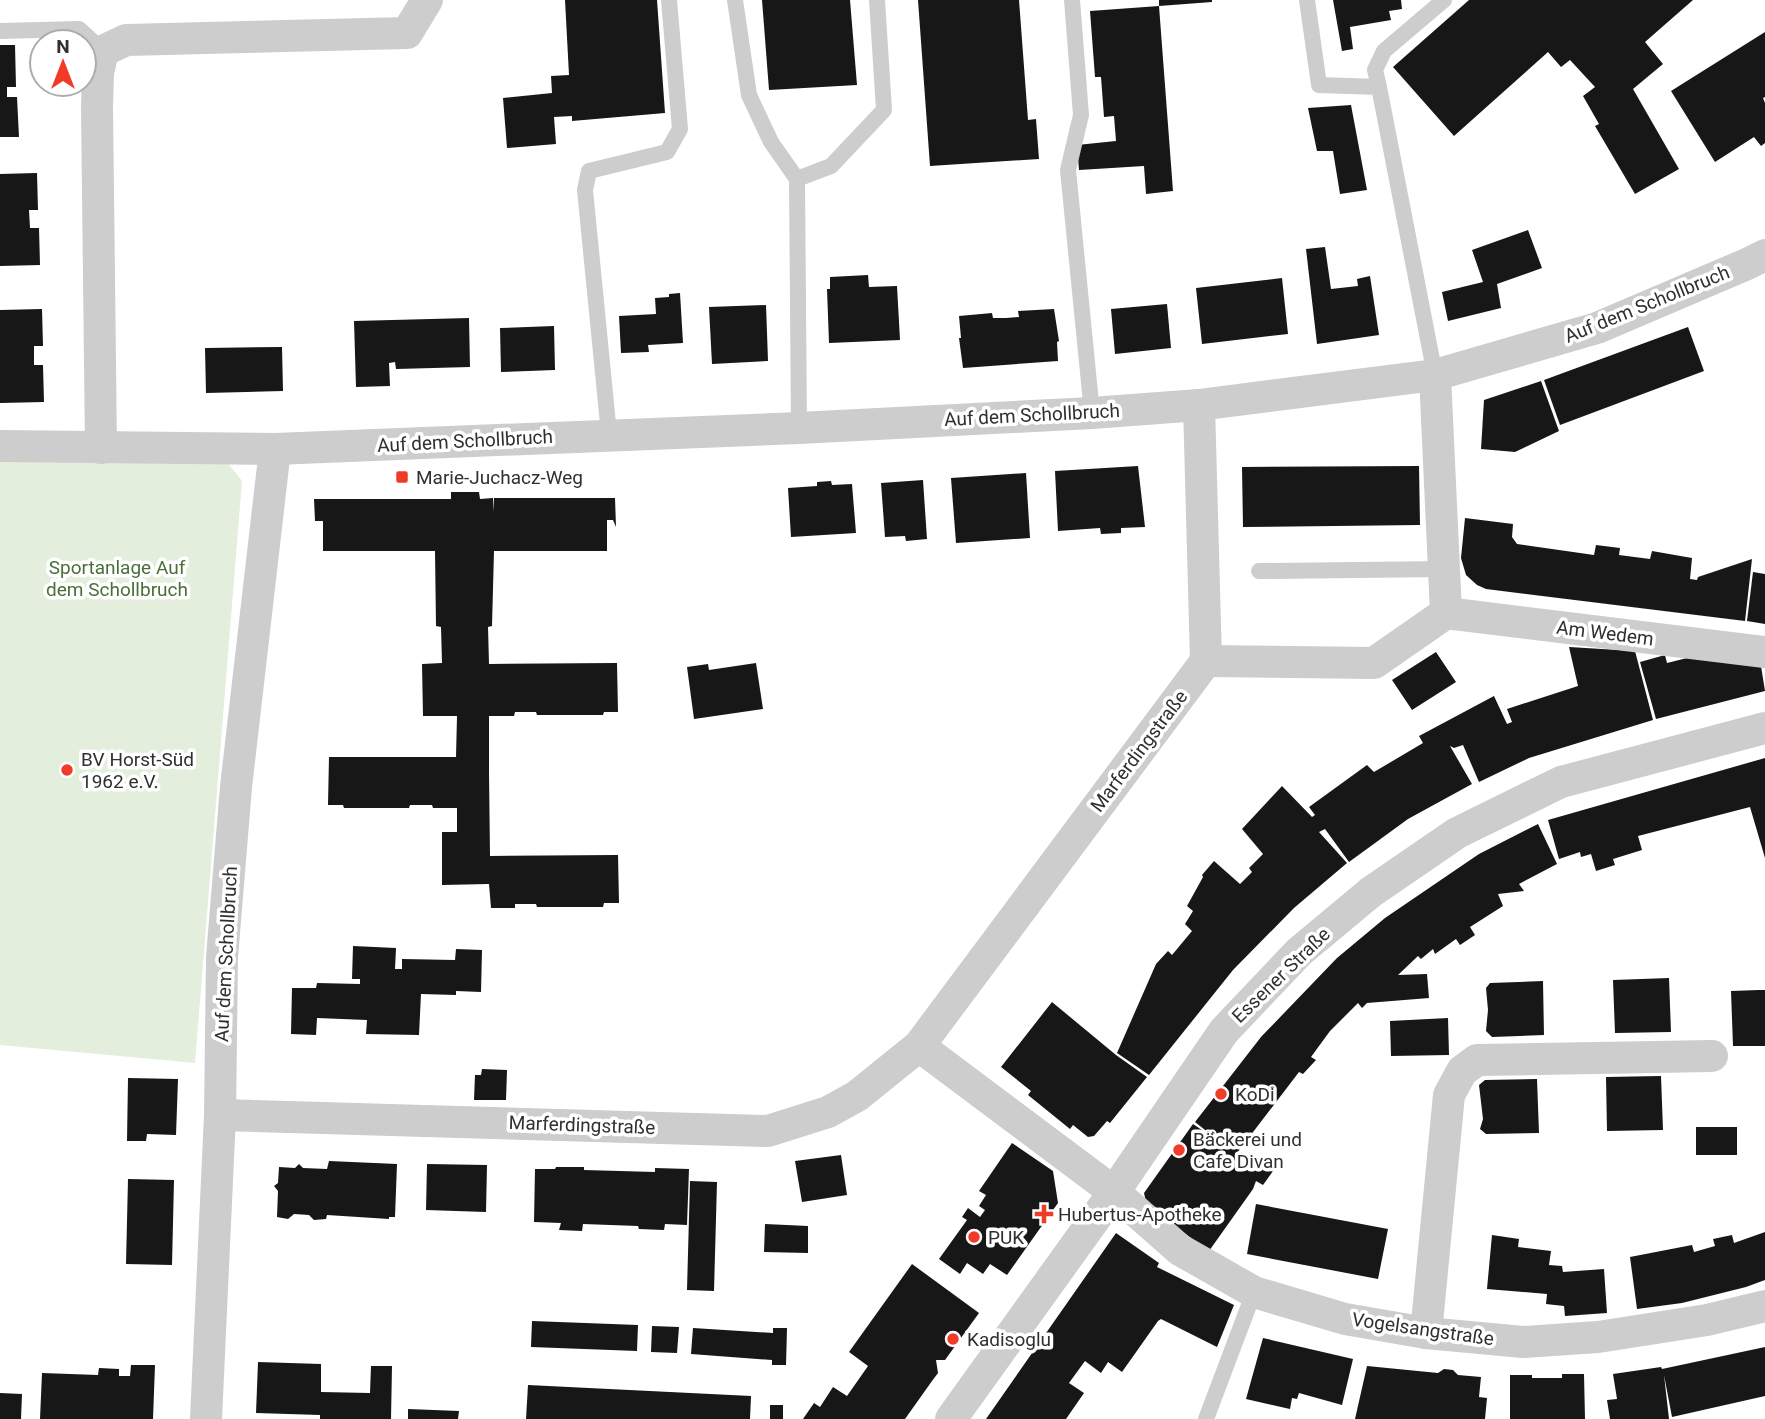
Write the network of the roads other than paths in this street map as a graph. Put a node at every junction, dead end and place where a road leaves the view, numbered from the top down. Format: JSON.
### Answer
{"nodes":[{"id":1,"x":427,"y":0,"type":"edge"},
{"id":2,"x":669,"y":0,"type":"edge"},
{"id":3,"x":735,"y":0,"type":"edge"},
{"id":4,"x":877,"y":0,"type":"edge"},
{"id":5,"x":1072,"y":0,"type":"edge"},
{"id":6,"x":1307,"y":0,"type":"edge"},
{"id":7,"x":1444,"y":0,"type":"edge"},
{"id":8,"x":0,"y":31,"type":"edge"},
{"id":9,"x":103,"y":51,"type":"junction"},
{"id":10,"x":1379,"y":87,"type":"junction"},
{"id":11,"x":797,"y":180,"type":"junction"},
{"id":12,"x":1765,"y":255,"type":"edge"},
{"id":13,"x":1435,"y":376,"type":"junction"},
{"id":14,"x":1199,"y":405,"type":"junction"},
{"id":15,"x":1092,"y":413,"type":"junction"},
{"id":16,"x":799,"y":428,"type":"junction"},
{"id":17,"x":609,"y":434,"type":"junction"},
{"id":18,"x":0,"y":446,"type":"edge"},
{"id":19,"x":101,"y":449,"type":"junction"},
{"id":20,"x":275,"y":449,"type":"junction"},
{"id":21,"x":1444,"y":569,"type":"junction"},
{"id":22,"x":1259,"y":571,"type":"dead end"},
{"id":23,"x":1446,"y":613,"type":"junction"},
{"id":24,"x":1765,"y":652,"type":"edge"},
{"id":25,"x":1206,"y":661,"type":"junction"},
{"id":26,"x":1765,"y":728,"type":"edge"},
{"id":27,"x":919,"y":1046,"type":"junction"},
{"id":28,"x":1712,"y":1056,"type":"dead end"},
{"id":29,"x":220,"y":1115,"type":"junction"},
{"id":30,"x":1114,"y":1192,"type":"junction"},
{"id":31,"x":1254,"y":1292,"type":"junction"},
{"id":32,"x":1765,"y":1306,"type":"edge"},
{"id":33,"x":1426,"y":1333,"type":"junction"},
{"id":34,"x":206,"y":1419,"type":"edge"},
{"id":35,"x":951,"y":1419,"type":"edge"},
{"id":36,"x":1206,"y":1419,"type":"edge"}],
"edges":[{"from":1,"to":9,"type":"street"},
{"from":2,"to":17,"type":"lane"},
{"from":3,"to":11,"type":"lane"},
{"from":4,"to":11,"type":"lane"},
{"from":5,"to":15,"type":"lane"},
{"from":6,"to":10,"type":"lane"},
{"from":7,"to":10,"type":"lane"},
{"from":8,"to":9,"type":"lane"},
{"from":9,"to":19,"type":"street"},
{"from":10,"to":13,"type":"lane"},
{"from":11,"to":16,"type":"lane"},
{"from":12,"to":13,"type":"street","name":"Auf dem Schollbruch"},
{"from":13,"to":14,"type":"street","name":"Auf dem Schollbruch"},
{"from":13,"to":21,"type":"street"},
{"from":14,"to":15,"type":"street","name":"Auf dem Schollbruch"},
{"from":14,"to":25,"type":"street"},
{"from":15,"to":16,"type":"street","name":"Auf dem Schollbruch"},
{"from":16,"to":17,"type":"street","name":"Auf dem Schollbruch"},
{"from":17,"to":20,"type":"street","name":"Auf dem Schollbruch"},
{"from":18,"to":19,"type":"street","name":"Auf dem Schollbruch"},
{"from":19,"to":20,"type":"street","name":"Auf dem Schollbruch"},
{"from":20,"to":29,"type":"street","name":"Auf dem Schollbruch"},
{"from":21,"to":22,"type":"lane"},
{"from":21,"to":23,"type":"street"},
{"from":23,"to":24,"type":"street","name":"Am Wedem"},
{"from":23,"to":25,"type":"street"},
{"from":25,"to":27,"type":"street","name":"Marferdingstraße"},
{"from":26,"to":30,"type":"street","name":"Essener Straße"},
{"from":27,"to":29,"type":"street","name":"Marferdingstraße"},
{"from":27,"to":30,"type":"street"},
{"from":28,"to":33,"type":"street"},
{"from":29,"to":34,"type":"street","name":"Auf dem Schollbruch"},
{"from":30,"to":31,"type":"street","name":"Vogelsangstraße"},
{"from":30,"to":35,"type":"street","name":"Essener Straße"},
{"from":31,"to":33,"type":"street","name":"Vogelsangstraße"},
{"from":31,"to":36,"type":"lane"},
{"from":32,"to":33,"type":"street","name":"Vogelsangstraße"}]}
